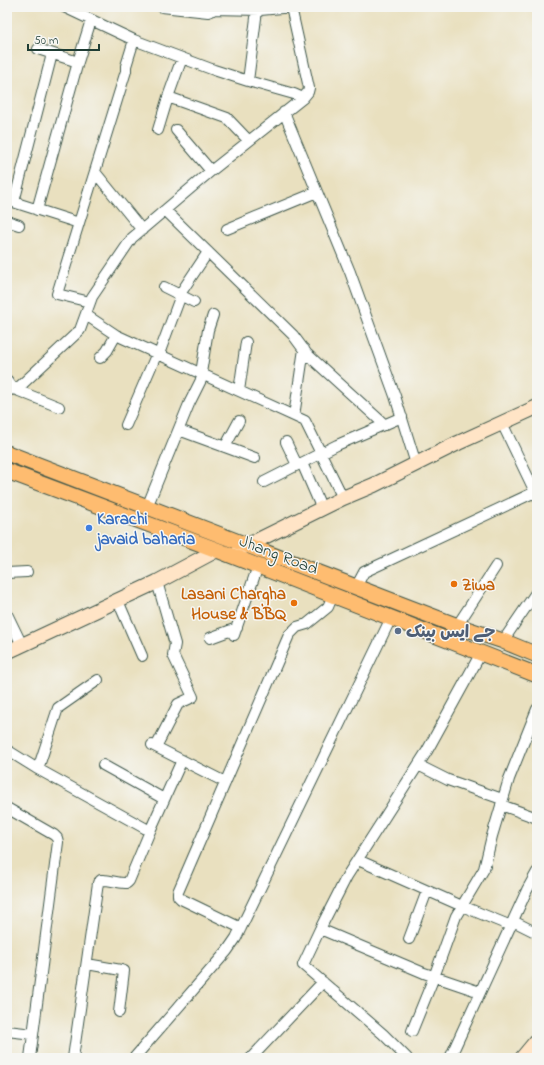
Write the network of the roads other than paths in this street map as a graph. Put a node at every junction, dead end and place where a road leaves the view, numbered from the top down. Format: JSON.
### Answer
{"nodes":[{"id":1,"x":64,"y":7,"type":"edge"},
{"id":2,"x":162,"y":7,"type":"edge"},
{"id":3,"x":292,"y":7,"type":"edge"},
{"id":4,"x":214,"y":8,"type":"edge"},
{"id":5,"x":259,"y":9,"type":"edge"},
{"id":6,"x":91,"y":20,"type":"junction"},
{"id":7,"x":134,"y":40,"type":"junction"},
{"id":8,"x":38,"y":49,"type":"dead end"},
{"id":9,"x":52,"y":54,"type":"junction"},
{"id":10,"x":182,"y":58,"type":"junction"},
{"id":11,"x":78,"y":62,"type":"junction"},
{"id":12,"x":248,"y":81,"type":"junction"},
{"id":13,"x":168,"y":97,"type":"junction"},
{"id":14,"x":303,"y":98,"type":"junction"},
{"id":15,"x":284,"y":112,"type":"junction"},
{"id":16,"x":158,"y":130,"type":"dead end"},
{"id":17,"x":176,"y":130,"type":"dead end"},
{"id":18,"x":249,"y":140,"type":"junction"},
{"id":19,"x":211,"y":171,"type":"junction"},
{"id":20,"x":95,"y":172,"type":"junction"},
{"id":21,"x":317,"y":192,"type":"junction"},
{"id":22,"x":11,"y":201,"type":"edge"},
{"id":23,"x":37,"y":210,"type":"junction"},
{"id":24,"x":165,"y":210,"type":"junction"},
{"id":25,"x":7,"y":221,"type":"edge"},
{"id":26,"x":79,"y":224,"type":"junction"},
{"id":27,"x":19,"y":225,"type":"dead end"},
{"id":28,"x":227,"y":229,"type":"dead end"},
{"id":29,"x":142,"y":230,"type":"junction"},
{"id":30,"x":208,"y":252,"type":"junction"},
{"id":31,"x":164,"y":287,"type":"dead end"},
{"id":32,"x":180,"y":295,"type":"junction"},
{"id":33,"x":90,"y":302,"type":"junction"},
{"id":34,"x":194,"y":302,"type":"dead end"},
{"id":35,"x":86,"y":314,"type":"junction"},
{"id":36,"x":213,"y":315,"type":"dead end"},
{"id":37,"x":116,"y":335,"type":"junction"},
{"id":38,"x":246,"y":342,"type":"dead end"},
{"id":39,"x":304,"y":349,"type":"junction"},
{"id":40,"x":158,"y":354,"type":"junction"},
{"id":41,"x":100,"y":358,"type":"dead end"},
{"id":42,"x":203,"y":374,"type":"junction"},
{"id":43,"x":7,"y":380,"type":"edge"},
{"id":44,"x":11,"y":390,"type":"edge"},
{"id":45,"x":239,"y":390,"type":"junction"},
{"id":46,"x":537,"y":406,"type":"edge"},
{"id":47,"x":58,"y":407,"type":"dead end"},
{"id":48,"x":294,"y":416,"type":"junction"},
{"id":49,"x":402,"y":418,"type":"junction"},
{"id":50,"x":239,"y":421,"type":"dead end"},
{"id":51,"x":502,"y":423,"type":"junction"},
{"id":52,"x":126,"y":425,"type":"dead end"},
{"id":53,"x":386,"y":425,"type":"junction"},
{"id":54,"x":179,"y":430,"type":"junction"},
{"id":55,"x":286,"y":442,"type":"dead end"},
{"id":56,"x":226,"y":447,"type":"junction"},
{"id":57,"x":7,"y":453,"type":"edge"},
{"id":58,"x":321,"y":453,"type":"junction"},
{"id":59,"x":255,"y":458,"type":"dead end"},
{"id":60,"x":299,"y":464,"type":"junction"},
{"id":61,"x":416,"y":464,"type":"junction"},
{"id":62,"x":8,"y":473,"type":"edge"},
{"id":63,"x":264,"y":482,"type":"dead end"},
{"id":64,"x":536,"y":494,"type":"edge"},
{"id":65,"x":343,"y":498,"type":"junction"},
{"id":66,"x":147,"y":507,"type":"junction"},
{"id":67,"x":322,"y":509,"type":"junction"},
{"id":68,"x":247,"y":545,"type":"junction"},
{"id":69,"x":223,"y":552,"type":"junction"},
{"id":70,"x":258,"y":566,"type":"junction"},
{"id":71,"x":496,"y":566,"type":"dead end"},
{"id":72,"x":27,"y":572,"type":"dead end"},
{"id":73,"x":7,"y":573,"type":"edge"},
{"id":74,"x":157,"y":582,"type":"junction"},
{"id":75,"x":356,"y":587,"type":"junction"},
{"id":76,"x":537,"y":591,"type":"edge"},
{"id":77,"x":333,"y":595,"type":"junction"},
{"id":78,"x":118,"y":601,"type":"junction"},
{"id":79,"x":7,"y":614,"type":"edge"},
{"id":80,"x":391,"y":618,"type":"junction"},
{"id":81,"x":457,"y":626,"type":"junction"},
{"id":82,"x":210,"y":638,"type":"dead end"},
{"id":83,"x":502,"y":641,"type":"junction"},
{"id":84,"x":22,"y":645,"type":"junction"},
{"id":85,"x":7,"y":652,"type":"edge"},
{"id":86,"x":481,"y":653,"type":"junction"},
{"id":87,"x":537,"y":655,"type":"edge"},
{"id":88,"x":142,"y":656,"type":"dead end"},
{"id":89,"x":537,"y":675,"type":"edge"},
{"id":90,"x":98,"y":680,"type":"dead end"},
{"id":91,"x":537,"y":709,"type":"edge"},
{"id":92,"x":7,"y":750,"type":"edge"},
{"id":93,"x":182,"y":760,"type":"junction"},
{"id":94,"x":103,"y":765,"type":"dead end"},
{"id":95,"x":418,"y":765,"type":"junction"},
{"id":96,"x":38,"y":769,"type":"junction"},
{"id":97,"x":225,"y":782,"type":"junction"},
{"id":98,"x":164,"y":799,"type":"junction"},
{"id":99,"x":502,"y":802,"type":"junction"},
{"id":100,"x":7,"y":808,"type":"edge"},
{"id":101,"x":537,"y":818,"type":"edge"},
{"id":102,"x":150,"y":831,"type":"junction"},
{"id":103,"x":358,"y":860,"type":"junction"},
{"id":104,"x":537,"y":872,"type":"edge"},
{"id":105,"x":427,"y":891,"type":"junction"},
{"id":106,"x":462,"y":906,"type":"junction"},
{"id":107,"x":512,"y":924,"type":"junction"},
{"id":108,"x":241,"y":928,"type":"junction"},
{"id":109,"x":320,"y":929,"type":"junction"},
{"id":110,"x":537,"y":933,"type":"edge"},
{"id":111,"x":409,"y":939,"type":"dead end"},
{"id":112,"x":87,"y":964,"type":"junction"},
{"id":113,"x":434,"y":977,"type":"junction"},
{"id":114,"x":323,"y":982,"type":"junction"},
{"id":115,"x":480,"y":992,"type":"junction"},
{"id":116,"x":119,"y":1012,"type":"dead end"},
{"id":117,"x":412,"y":1030,"type":"dead end"},
{"id":118,"x":7,"y":1031,"type":"edge"},
{"id":119,"x":33,"y":1034,"type":"junction"},
{"id":120,"x":537,"y":1040,"type":"edge"},
{"id":121,"x":403,"y":1057,"type":"edge"},
{"id":122,"x":30,"y":1058,"type":"edge"},
{"id":123,"x":73,"y":1058,"type":"edge"},
{"id":124,"x":134,"y":1058,"type":"edge"},
{"id":125,"x":251,"y":1058,"type":"edge"},
{"id":126,"x":450,"y":1058,"type":"edge"},
{"id":127,"x":522,"y":1058,"type":"edge"}],
"edges":[{"from":1,"to":6,"type":"street"},
{"from":2,"to":4,"type":"street"},
{"from":3,"to":5,"type":"street"},
{"from":3,"to":14,"type":"street"},
{"from":4,"to":5,"type":"street"},
{"from":5,"to":12,"type":"street"},
{"from":6,"to":7,"type":"street"},
{"from":6,"to":11,"type":"street"},
{"from":7,"to":10,"type":"street"},
{"from":7,"to":20,"type":"street"},
{"from":8,"to":9,"type":"street"},
{"from":9,"to":11,"type":"street"},
{"from":9,"to":22,"type":"street"},
{"from":10,"to":12,"type":"street"},
{"from":10,"to":13,"type":"street"},
{"from":11,"to":23,"type":"street"},
{"from":12,"to":14,"type":"street"},
{"from":13,"to":16,"type":"street"},
{"from":13,"to":18,"type":"street"},
{"from":14,"to":15,"type":"street"},
{"from":15,"to":18,"type":"street"},
{"from":15,"to":21,"type":"street"},
{"from":17,"to":19,"type":"street"},
{"from":18,"to":19,"type":"street"},
{"from":19,"to":24,"type":"street"},
{"from":20,"to":26,"type":"street"},
{"from":20,"to":29,"type":"street"},
{"from":21,"to":28,"type":"street"},
{"from":21,"to":49,"type":"street"},
{"from":22,"to":23,"type":"street"},
{"from":23,"to":26,"type":"street"},
{"from":24,"to":29,"type":"street"},
{"from":24,"to":30,"type":"street"},
{"from":25,"to":27,"type":"street"},
{"from":26,"to":33,"type":"street"},
{"from":29,"to":33,"type":"street"},
{"from":30,"to":32,"type":"street"},
{"from":30,"to":39,"type":"street"},
{"from":31,"to":32,"type":"street"},
{"from":32,"to":34,"type":"street"},
{"from":32,"to":40,"type":"street"},
{"from":33,"to":35,"type":"street"},
{"from":35,"to":37,"type":"street"},
{"from":35,"to":44,"type":"street"},
{"from":36,"to":42,"type":"street"},
{"from":37,"to":40,"type":"street"},
{"from":37,"to":41,"type":"street"},
{"from":38,"to":45,"type":"street"},
{"from":39,"to":48,"type":"street"},
{"from":39,"to":53,"type":"street"},
{"from":40,"to":42,"type":"street"},
{"from":40,"to":52,"type":"street"},
{"from":42,"to":45,"type":"street"},
{"from":42,"to":54,"type":"street"},
{"from":43,"to":44,"type":"street"},
{"from":44,"to":47,"type":"street"},
{"from":45,"to":48,"type":"street"},
{"from":46,"to":51,"type":"main road"},
{"from":48,"to":58,"type":"street"},
{"from":49,"to":53,"type":"street"},
{"from":49,"to":61,"type":"street"},
{"from":50,"to":56,"type":"street"},
{"from":51,"to":61,"type":"main road"},
{"from":51,"to":64,"type":"street"},
{"from":53,"to":58,"type":"street"},
{"from":54,"to":56,"type":"street"},
{"from":54,"to":66,"type":"street"},
{"from":55,"to":60,"type":"street"},
{"from":56,"to":59,"type":"street"},
{"from":57,"to":66,"type":"main road","name":"Jhang Road"},
{"from":58,"to":60,"type":"street"},
{"from":58,"to":65,"type":"street"},
{"from":60,"to":63,"type":"street"},
{"from":60,"to":67,"type":"street"},
{"from":61,"to":65,"type":"main road"},
{"from":62,"to":69,"type":"main road","name":"Jhang Road"},
{"from":64,"to":75,"type":"street"},
{"from":65,"to":67,"type":"main road"},
{"from":66,"to":68,"type":"main road","name":"Jhang Road"},
{"from":67,"to":68,"type":"main road"},
{"from":68,"to":69,"type":"main road"},
{"from":68,"to":75,"type":"main road","name":"Jhang Road"},
{"from":69,"to":70,"type":"main road","name":"Jhang Road"},
{"from":69,"to":74,"type":"main road"},
{"from":70,"to":77,"type":"main road","name":"Jhang Road"},
{"from":70,"to":82,"type":"street"},
{"from":71,"to":81,"type":"street"},
{"from":72,"to":73,"type":"street"},
{"from":74,"to":78,"type":"main road"},
{"from":74,"to":93,"type":"street"},
{"from":75,"to":81,"type":"main road","name":"Jhang Road"},
{"from":76,"to":83,"type":"street"},
{"from":77,"to":80,"type":"main road","name":"Jhang Road"},
{"from":77,"to":97,"type":"street"},
{"from":78,"to":84,"type":"main road"},
{"from":78,"to":88,"type":"street"},
{"from":79,"to":84,"type":"street"},
{"from":80,"to":86,"type":"main road","name":"Jhang Road"},
{"from":80,"to":108,"type":"street"},
{"from":81,"to":83,"type":"main road","name":"Jhang Road"},
{"from":83,"to":87,"type":"main road","name":"Jhang Road"},
{"from":84,"to":85,"type":"main road"},
{"from":86,"to":89,"type":"main road","name":"Jhang Road"},
{"from":86,"to":95,"type":"street"},
{"from":90,"to":96,"type":"street"},
{"from":91,"to":99,"type":"street"},
{"from":92,"to":96,"type":"street"},
{"from":93,"to":97,"type":"street"},
{"from":93,"to":98,"type":"street"},
{"from":94,"to":98,"type":"street"},
{"from":95,"to":99,"type":"street"},
{"from":95,"to":103,"type":"street"},
{"from":96,"to":102,"type":"street"},
{"from":97,"to":108,"type":"street"},
{"from":98,"to":102,"type":"street"},
{"from":99,"to":101,"type":"street"},
{"from":99,"to":106,"type":"street"},
{"from":100,"to":119,"type":"street"},
{"from":102,"to":112,"type":"street"},
{"from":103,"to":105,"type":"street"},
{"from":103,"to":109,"type":"street"},
{"from":104,"to":107,"type":"street"},
{"from":105,"to":106,"type":"street"},
{"from":105,"to":111,"type":"street"},
{"from":106,"to":107,"type":"street"},
{"from":106,"to":113,"type":"street"},
{"from":107,"to":110,"type":"street"},
{"from":107,"to":115,"type":"street"},
{"from":108,"to":124,"type":"street"},
{"from":109,"to":113,"type":"street"},
{"from":109,"to":114,"type":"street"},
{"from":112,"to":116,"type":"street"},
{"from":112,"to":123,"type":"street"},
{"from":113,"to":115,"type":"street"},
{"from":113,"to":117,"type":"street"},
{"from":114,"to":121,"type":"street"},
{"from":114,"to":125,"type":"street"},
{"from":115,"to":126,"type":"street"},
{"from":118,"to":119,"type":"street"},
{"from":119,"to":122,"type":"street"},
{"from":120,"to":127,"type":"main road"}]}
